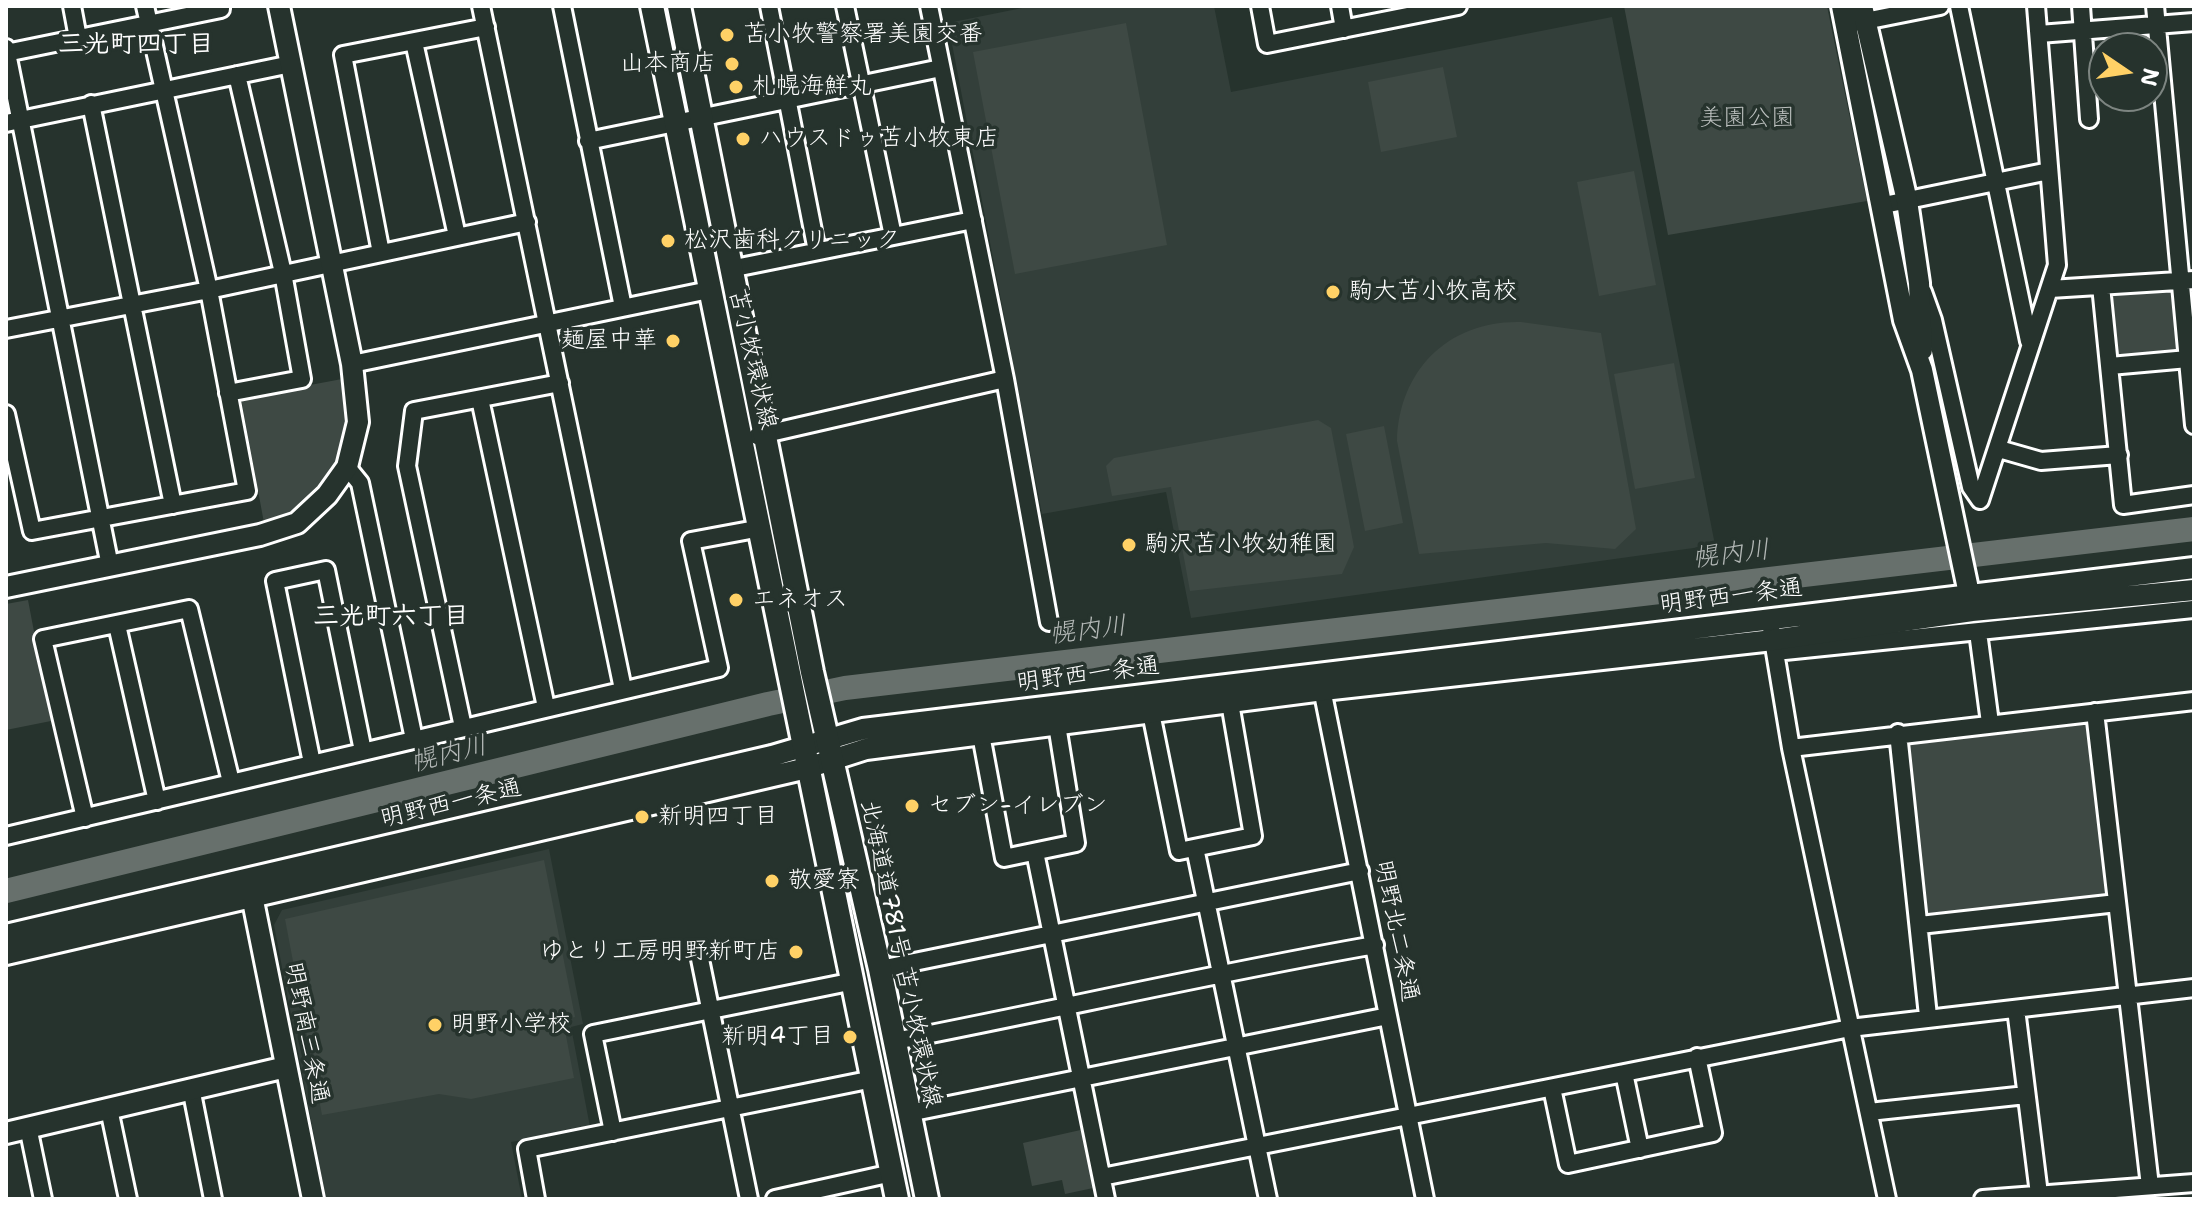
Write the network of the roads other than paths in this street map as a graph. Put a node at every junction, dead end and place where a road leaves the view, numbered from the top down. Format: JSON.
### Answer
{"nodes":[{"id":1,"x":72,"y":6,"type":"edge"},
{"id":2,"x":145,"y":6,"type":"edge"},
{"id":3,"x":221,"y":6,"type":"edge"},
{"id":4,"x":279,"y":6,"type":"edge"},
{"id":5,"x":481,"y":6,"type":"edge"},
{"id":6,"x":562,"y":6,"type":"edge"},
{"id":7,"x":652,"y":6,"type":"edge"},
{"id":8,"x":679,"y":6,"type":"edge"},
{"id":9,"x":769,"y":6,"type":"edge"},
{"id":10,"x":845,"y":6,"type":"edge"},
{"id":11,"x":929,"y":6,"type":"edge"},
{"id":12,"x":1260,"y":6,"type":"edge"},
{"id":13,"x":1340,"y":6,"type":"edge"},
{"id":14,"x":1458,"y":6,"type":"edge"},
{"id":15,"x":1940,"y":6,"type":"edge"},
{"id":16,"x":1959,"y":6,"type":"edge"},
{"id":17,"x":2036,"y":6,"type":"edge"},
{"id":18,"x":2081,"y":6,"type":"edge"},
{"id":19,"x":2155,"y":6,"type":"edge"},
{"id":20,"x":1417,"y":10,"type":"edge"},
{"id":21,"x":1854,"y":15,"type":"edge"},
{"id":22,"x":2194,"y":22,"type":"edge"},
{"id":23,"x":149,"y":24,"type":"junction"},
{"id":24,"x":2156,"y":25,"type":"junction"},
{"id":25,"x":486,"y":27,"type":"junction"},
{"id":26,"x":2083,"y":28,"type":"junction"},
{"id":27,"x":1344,"y":29,"type":"junction"},
{"id":28,"x":2039,"y":34,"type":"junction"},
{"id":29,"x":78,"y":38,"type":"junction"},
{"id":30,"x":414,"y":42,"type":"junction"},
{"id":31,"x":6,"y":51,"type":"edge"},
{"id":32,"x":291,"y":64,"type":"junction"},
{"id":33,"x":941,"y":68,"type":"junction"},
{"id":34,"x":237,"y":75,"type":"junction"},
{"id":35,"x":861,"y":85,"type":"junction"},
{"id":36,"x":164,"y":89,"type":"junction"},
{"id":37,"x":787,"y":100,"type":"junction"},
{"id":38,"x":91,"y":104,"type":"junction"},
{"id":39,"x":701,"y":118,"type":"junction"},
{"id":40,"x":2089,"y":119,"type":"dead end"},
{"id":41,"x":14,"y":122,"type":"edge"},
{"id":42,"x":674,"y":123,"type":"junction"},
{"id":43,"x":588,"y":141,"type":"junction"},
{"id":44,"x":2049,"y":171,"type":"junction"},
{"id":45,"x":1995,"y":181,"type":"junction"},
{"id":46,"x":1907,"y":201,"type":"junction"},
{"id":47,"x":1884,"y":205,"type":"junction"},
{"id":48,"x":973,"y":220,"type":"junction"},
{"id":49,"x":527,"y":222,"type":"junction"},
{"id":50,"x":457,"y":236,"type":"junction"},
{"id":51,"x":893,"y":236,"type":"junction"},
{"id":52,"x":817,"y":251,"type":"junction"},
{"id":53,"x":381,"y":253,"type":"junction"},
{"id":54,"x":330,"y":263,"type":"junction"},
{"id":55,"x":730,"y":269,"type":"junction"},
{"id":56,"x":283,"y":273,"type":"junction"},
{"id":57,"x":2188,"y":280,"type":"edge"},
{"id":58,"x":1919,"y":283,"type":"junction"},
{"id":59,"x":2101,"y":286,"type":"junction"},
{"id":60,"x":2050,"y":289,"type":"junction"},
{"id":61,"x":209,"y":290,"type":"junction"},
{"id":62,"x":709,"y":290,"type":"junction"},
{"id":63,"x":133,"y":305,"type":"junction"},
{"id":64,"x":623,"y":307,"type":"junction"},
{"id":65,"x":62,"y":318,"type":"junction"},
{"id":66,"x":549,"y":324,"type":"junction"},
{"id":67,"x":6,"y":329,"type":"edge"},
{"id":68,"x":2029,"y":342,"type":"junction"},
{"id":69,"x":2188,"y":359,"type":"junction"},
{"id":70,"x":352,"y":364,"type":"junction"},
{"id":71,"x":2110,"y":366,"type":"junction"},
{"id":72,"x":1922,"y":370,"type":"junction"},
{"id":73,"x":1005,"y":379,"type":"junction"},
{"id":74,"x":560,"y":383,"type":"junction"},
{"id":75,"x":228,"y":393,"type":"junction"},
{"id":76,"x":480,"y":399,"type":"junction"},
{"id":77,"x":6,"y":414,"type":"edge"},
{"id":78,"x":2194,"y":425,"type":"edge"},
{"id":79,"x":754,"y":437,"type":"junction"},
{"id":80,"x":1999,"y":449,"type":"junction"},
{"id":81,"x":2119,"y":455,"type":"junction"},
{"id":82,"x":347,"y":467,"type":"junction"},
{"id":83,"x":2194,"y":495,"type":"edge"},
{"id":84,"x":173,"y":505,"type":"junction"},
{"id":85,"x":103,"y":519,"type":"junction"},
{"id":86,"x":761,"y":528,"type":"junction"},
{"id":87,"x":110,"y":566,"type":"junction"},
{"id":88,"x":2191,"y":568,"type":"edge"},
{"id":89,"x":6,"y":587,"type":"edge"},
{"id":90,"x":1971,"y":596,"type":"junction"},
{"id":91,"x":2193,"y":600,"type":"edge"},
{"id":92,"x":1769,"y":619,"type":"junction"},
{"id":93,"x":1049,"y":622,"type":"dead end"},
{"id":94,"x":117,"y":625,"type":"junction"},
{"id":95,"x":1978,"y":632,"type":"junction"},
{"id":96,"x":1774,"y":646,"type":"junction"},
{"id":97,"x":1321,"y":681,"type":"junction"},
{"id":98,"x":623,"y":689,"type":"junction"},
{"id":99,"x":2194,"y":701,"type":"edge"},
{"id":100,"x":1149,"y":703,"type":"junction"},
{"id":101,"x":1230,"y":703,"type":"junction"},
{"id":102,"x":546,"y":707,"type":"junction"},
{"id":103,"x":2095,"y":712,"type":"junction"},
{"id":104,"x":1990,"y":723,"type":"junction"},
{"id":105,"x":979,"y":724,"type":"junction"},
{"id":106,"x":1057,"y":725,"type":"junction"},
{"id":107,"x":463,"y":727,"type":"junction"},
{"id":108,"x":1898,"y":733,"type":"junction"},
{"id":109,"x":414,"y":739,"type":"junction"},
{"id":110,"x":827,"y":740,"type":"junction"},
{"id":111,"x":802,"y":747,"type":"junction"},
{"id":112,"x":1791,"y":748,"type":"junction"},
{"id":113,"x":363,"y":751,"type":"junction"},
{"id":114,"x":312,"y":763,"type":"junction"},
{"id":115,"x":231,"y":782,"type":"junction"},
{"id":116,"x":157,"y":801,"type":"junction"},
{"id":117,"x":85,"y":818,"type":"junction"},
{"id":118,"x":6,"y":836,"type":"edge"},
{"id":119,"x":1195,"y":848,"type":"junction"},
{"id":120,"x":1035,"y":852,"type":"junction"},
{"id":121,"x":1360,"y":871,"type":"junction"},
{"id":122,"x":250,"y":887,"type":"junction"},
{"id":123,"x":1204,"y":900,"type":"junction"},
{"id":124,"x":2117,"y":903,"type":"junction"},
{"id":125,"x":1920,"y":925,"type":"junction"},
{"id":126,"x":1052,"y":934,"type":"junction"},
{"id":127,"x":6,"y":935,"type":"edge"},
{"id":128,"x":1375,"y":945,"type":"junction"},
{"id":129,"x":6,"y":954,"type":"edge"},
{"id":130,"x":700,"y":959,"type":"dead end"},
{"id":131,"x":880,"y":969,"type":"junction"},
{"id":132,"x":1222,"y":972,"type":"junction"},
{"id":133,"x":854,"y":981,"type":"junction"},
{"id":134,"x":2194,"y":988,"type":"edge"},
{"id":135,"x":2126,"y":996,"type":"junction"},
{"id":136,"x":1066,"y":1008,"type":"junction"},
{"id":137,"x":2016,"y":1009,"type":"junction"},
{"id":138,"x":710,"y":1010,"type":"junction"},
{"id":139,"x":1388,"y":1016,"type":"junction"},
{"id":140,"x":1928,"y":1016,"type":"junction"},
{"id":141,"x":1850,"y":1028,"type":"junction"},
{"id":142,"x":895,"y":1041,"type":"junction"},
{"id":143,"x":1236,"y":1045,"type":"junction"},
{"id":144,"x":1697,"y":1057,"type":"junction"},
{"id":145,"x":286,"y":1067,"type":"junction"},
{"id":146,"x":1624,"y":1073,"type":"junction"},
{"id":147,"x":1080,"y":1077,"type":"junction"},
{"id":148,"x":873,"y":1079,"type":"junction"},
{"id":149,"x":191,"y":1088,"type":"junction"},
{"id":150,"x":1552,"y":1088,"type":"junction"},
{"id":151,"x":2026,"y":1095,"type":"junction"},
{"id":152,"x":731,"y":1107,"type":"junction"},
{"id":153,"x":109,"y":1109,"type":"junction"},
{"id":154,"x":1869,"y":1112,"type":"junction"},
{"id":155,"x":909,"y":1113,"type":"junction"},
{"id":156,"x":1408,"y":1116,"type":"junction"},
{"id":157,"x":28,"y":1127,"type":"junction"},
{"id":158,"x":613,"y":1132,"type":"junction"},
{"id":159,"x":6,"y":1133,"type":"edge"},
{"id":160,"x":1259,"y":1146,"type":"junction"},
{"id":161,"x":1640,"y":1149,"type":"junction"},
{"id":162,"x":892,"y":1173,"type":"junction"},
{"id":163,"x":1102,"y":1177,"type":"junction"},
{"id":164,"x":2194,"y":1183,"type":"edge"},
{"id":165,"x":2150,"y":1186,"type":"junction"},
{"id":166,"x":2039,"y":1194,"type":"junction"},
{"id":167,"x":43,"y":1199,"type":"edge"},
{"id":168,"x":128,"y":1199,"type":"edge"},
{"id":169,"x":213,"y":1199,"type":"edge"},
{"id":170,"x":313,"y":1199,"type":"edge"},
{"id":171,"x":536,"y":1199,"type":"edge"},
{"id":172,"x":749,"y":1199,"type":"edge"},
{"id":173,"x":775,"y":1199,"type":"edge"},
{"id":174,"x":897,"y":1199,"type":"edge"},
{"id":175,"x":927,"y":1199,"type":"edge"},
{"id":176,"x":1106,"y":1199,"type":"edge"},
{"id":177,"x":1268,"y":1199,"type":"edge"},
{"id":178,"x":1425,"y":1199,"type":"edge"},
{"id":179,"x":1887,"y":1199,"type":"edge"},
{"id":180,"x":1983,"y":1199,"type":"edge"}],
"edges":[{"from":1,"to":29,"type":"street"},
{"from":2,"to":23,"type":"street"},
{"from":3,"to":23,"type":"street"},
{"from":4,"to":32,"type":"street"},
{"from":5,"to":25,"type":"street"},
{"from":6,"to":43,"type":"street"},
{"from":7,"to":42,"type":"main road","name":"苫小牧環状線"},
{"from":8,"to":39,"type":"main road","name":"苫小牧環状線"},
{"from":9,"to":37,"type":"street"},
{"from":10,"to":35,"type":"street"},
{"from":11,"to":33,"type":"street"},
{"from":12,"to":27,"type":"street"},
{"from":13,"to":27,"type":"street"},
{"from":14,"to":20,"type":"street"},
{"from":15,"to":21,"type":"street"},
{"from":16,"to":45,"type":"street"},
{"from":17,"to":28,"type":"street"},
{"from":18,"to":26,"type":"street"},
{"from":19,"to":24,"type":"street"},
{"from":20,"to":27,"type":"street"},
{"from":21,"to":46,"type":"street"},
{"from":21,"to":47,"type":"street"},
{"from":22,"to":24,"type":"street"},
{"from":23,"to":29,"type":"street"},
{"from":23,"to":36,"type":"street"},
{"from":24,"to":26,"type":"street"},
{"from":24,"to":57,"type":"street"},
{"from":25,"to":30,"type":"street"},
{"from":25,"to":49,"type":"street"},
{"from":26,"to":28,"type":"street"},
{"from":26,"to":40,"type":"street"},
{"from":28,"to":44,"type":"street"},
{"from":29,"to":31,"type":"street"},
{"from":30,"to":50,"type":"street"},
{"from":30,"to":53,"type":"street"},
{"from":31,"to":41,"type":"street"},
{"from":32,"to":34,"type":"street"},
{"from":32,"to":54,"type":"street"},
{"from":33,"to":35,"type":"street"},
{"from":33,"to":48,"type":"street"},
{"from":34,"to":36,"type":"street"},
{"from":34,"to":56,"type":"street"},
{"from":35,"to":37,"type":"street"},
{"from":35,"to":51,"type":"street"},
{"from":36,"to":38,"type":"street"},
{"from":36,"to":61,"type":"street"},
{"from":37,"to":39,"type":"street"},
{"from":37,"to":52,"type":"street"},
{"from":38,"to":41,"type":"street"},
{"from":38,"to":63,"type":"street"},
{"from":39,"to":42,"type":"street"},
{"from":39,"to":55,"type":"main road","name":"苫小牧環状線"},
{"from":41,"to":65,"type":"street"},
{"from":42,"to":43,"type":"street"},
{"from":42,"to":62,"type":"main road","name":"苫小牧環状線"},
{"from":43,"to":64,"type":"street"},
{"from":44,"to":45,"type":"street"},
{"from":44,"to":60,"type":"street"},
{"from":45,"to":46,"type":"street"},
{"from":45,"to":68,"type":"street"},
{"from":46,"to":47,"type":"street"},
{"from":46,"to":58,"type":"street"},
{"from":47,"to":72,"type":"street"},
{"from":48,"to":51,"type":"street"},
{"from":48,"to":73,"type":"street"},
{"from":49,"to":50,"type":"street"},
{"from":49,"to":66,"type":"street"},
{"from":50,"to":53,"type":"street"},
{"from":51,"to":52,"type":"street"},
{"from":52,"to":55,"type":"street"},
{"from":53,"to":54,"type":"street"},
{"from":54,"to":56,"type":"street"},
{"from":54,"to":70,"type":"street"},
{"from":55,"to":79,"type":"main road","name":"苫小牧環状線"},
{"from":56,"to":61,"type":"street"},
{"from":56,"to":75,"type":"street"},
{"from":57,"to":59,"type":"street"},
{"from":57,"to":69,"type":"street"},
{"from":58,"to":72,"type":"street"},
{"from":58,"to":80,"type":"street"},
{"from":59,"to":60,"type":"street"},
{"from":59,"to":71,"type":"street"},
{"from":60,"to":68,"type":"street"},
{"from":61,"to":63,"type":"street"},
{"from":61,"to":75,"type":"street"},
{"from":62,"to":64,"type":"street"},
{"from":62,"to":79,"type":"main road","name":"苫小牧環状線"},
{"from":63,"to":65,"type":"street"},
{"from":63,"to":84,"type":"street"},
{"from":64,"to":66,"type":"street"},
{"from":65,"to":67,"type":"street"},
{"from":65,"to":85,"type":"street"},
{"from":66,"to":70,"type":"street"},
{"from":66,"to":74,"type":"street"},
{"from":68,"to":80,"type":"street"},
{"from":69,"to":71,"type":"street"},
{"from":69,"to":78,"type":"street"},
{"from":70,"to":82,"type":"street"},
{"from":71,"to":81,"type":"street"},
{"from":72,"to":90,"type":"street"},
{"from":73,"to":79,"type":"street"},
{"from":73,"to":93,"type":"street"},
{"from":74,"to":76,"type":"street"},
{"from":74,"to":98,"type":"street"},
{"from":75,"to":84,"type":"street"},
{"from":76,"to":102,"type":"street"},
{"from":76,"to":107,"type":"street"},
{"from":77,"to":85,"type":"street"},
{"from":79,"to":86,"type":"main road","name":"苫小牧環状線"},
{"from":79,"to":110,"type":"main road","name":"苫小牧環状線"},
{"from":80,"to":81,"type":"street"},
{"from":81,"to":83,"type":"street"},
{"from":82,"to":87,"type":"street"},
{"from":82,"to":109,"type":"street"},
{"from":84,"to":85,"type":"street"},
{"from":85,"to":87,"type":"street"},
{"from":86,"to":98,"type":"street"},
{"from":86,"to":111,"type":"main road","name":"苫小牧環状線"},
{"from":87,"to":89,"type":"street"},
{"from":88,"to":90,"type":"street","name":"明野西一条通"},
{"from":88,"to":91,"type":"street"},
{"from":90,"to":91,"type":"street","name":"明野西一条通"},
{"from":90,"to":92,"type":"street","name":"明野西一条通"},
{"from":90,"to":96,"type":"street","name":"明野西一条通"},
{"from":91,"to":95,"type":"street"},
{"from":92,"to":96,"type":"street"},
{"from":92,"to":97,"type":"street","name":"明野西一条通"},
{"from":94,"to":115,"type":"street"},
{"from":94,"to":116,"type":"street"},
{"from":94,"to":117,"type":"street"},
{"from":95,"to":96,"type":"street"},
{"from":95,"to":104,"type":"street"},
{"from":96,"to":97,"type":"street","name":"明野西一条通"},
{"from":96,"to":112,"type":"street"},
{"from":97,"to":100,"type":"street","name":"明野西一条通"},
{"from":97,"to":101,"type":"street","name":"明野西一条通"},
{"from":97,"to":121,"type":"street","name":"明野北二条通"},
{"from":98,"to":102,"type":"street"},
{"from":99,"to":103,"type":"street"},
{"from":100,"to":101,"type":"street","name":"明野西一条通"},
{"from":100,"to":105,"type":"street","name":"明野西一条通"},
{"from":100,"to":106,"type":"street","name":"明野西一条通"},
{"from":100,"to":119,"type":"street"},
{"from":101,"to":119,"type":"street"},
{"from":102,"to":107,"type":"street"},
{"from":103,"to":104,"type":"street"},
{"from":103,"to":124,"type":"street"},
{"from":104,"to":108,"type":"street"},
{"from":105,"to":106,"type":"street","name":"明野西一条通"},
{"from":105,"to":110,"type":"street","name":"明野西一条通"},
{"from":105,"to":120,"type":"street"},
{"from":106,"to":120,"type":"street"},
{"from":107,"to":109,"type":"street"},
{"from":108,"to":112,"type":"street"},
{"from":108,"to":125,"type":"street"},
{"from":109,"to":113,"type":"street"},
{"from":110,"to":111,"type":"street","name":"明野西一条通"},
{"from":110,"to":131,"type":"main road","name":"北海道道781号 苫小牧環状線"},
{"from":111,"to":122,"type":"street","name":"明野西一条通"},
{"from":111,"to":133,"type":"main road"},
{"from":112,"to":141,"type":"street"},
{"from":113,"to":114,"type":"street"},
{"from":113,"to":114,"type":"street"},
{"from":114,"to":115,"type":"street"},
{"from":115,"to":116,"type":"street"},
{"from":116,"to":117,"type":"street"},
{"from":117,"to":118,"type":"street"},
{"from":119,"to":123,"type":"street"},
{"from":120,"to":126,"type":"street"},
{"from":121,"to":123,"type":"street"},
{"from":121,"to":128,"type":"street","name":"明野北二条通"},
{"from":122,"to":127,"type":"street","name":"明野西一条通"},
{"from":122,"to":129,"type":"street","name":"明野西一条通"},
{"from":122,"to":145,"type":"street","name":"明野南三条通"},
{"from":123,"to":126,"type":"street"},
{"from":123,"to":132,"type":"street"},
{"from":124,"to":125,"type":"street"},
{"from":124,"to":135,"type":"street"},
{"from":125,"to":140,"type":"street"},
{"from":126,"to":131,"type":"street"},
{"from":126,"to":136,"type":"street"},
{"from":128,"to":132,"type":"street"},
{"from":128,"to":139,"type":"street","name":"明野北二条通"},
{"from":130,"to":138,"type":"street"},
{"from":131,"to":142,"type":"main road","name":"北海道道781号 苫小牧環状線"},
{"from":132,"to":136,"type":"street"},
{"from":132,"to":143,"type":"street"},
{"from":133,"to":138,"type":"street"},
{"from":133,"to":148,"type":"main road"},
{"from":134,"to":135,"type":"street"},
{"from":135,"to":137,"type":"street"},
{"from":135,"to":165,"type":"street"},
{"from":136,"to":142,"type":"street"},
{"from":136,"to":147,"type":"street"},
{"from":137,"to":140,"type":"street"},
{"from":137,"to":151,"type":"street"},
{"from":138,"to":152,"type":"street"},
{"from":138,"to":158,"type":"street"},
{"from":139,"to":143,"type":"street"},
{"from":139,"to":156,"type":"street","name":"明野北二条通"},
{"from":140,"to":141,"type":"street"},
{"from":141,"to":144,"type":"street"},
{"from":141,"to":154,"type":"street"},
{"from":142,"to":155,"type":"main road","name":"北海道道781号 苫小牧環状線"},
{"from":143,"to":147,"type":"street"},
{"from":143,"to":160,"type":"street"},
{"from":144,"to":146,"type":"street"},
{"from":144,"to":161,"type":"street"},
{"from":145,"to":149,"type":"street"},
{"from":145,"to":170,"type":"street","name":"明野南三条通"},
{"from":146,"to":150,"type":"street"},
{"from":146,"to":161,"type":"street"},
{"from":147,"to":155,"type":"street"},
{"from":147,"to":163,"type":"street"},
{"from":148,"to":152,"type":"street"},
{"from":148,"to":162,"type":"main road"},
{"from":149,"to":153,"type":"street"},
{"from":149,"to":169,"type":"street"},
{"from":150,"to":156,"type":"street"},
{"from":150,"to":161,"type":"street"},
{"from":151,"to":154,"type":"street"},
{"from":151,"to":166,"type":"street"},
{"from":152,"to":158,"type":"street"},
{"from":152,"to":172,"type":"street"},
{"from":153,"to":157,"type":"street"},
{"from":153,"to":168,"type":"street"},
{"from":154,"to":179,"type":"street"},
{"from":155,"to":175,"type":"main road","name":"北海道道781号 苫小牧環状線"},
{"from":156,"to":160,"type":"street"},
{"from":156,"to":178,"type":"street","name":"明野北二条通"},
{"from":157,"to":159,"type":"street"},
{"from":157,"to":167,"type":"street"},
{"from":158,"to":171,"type":"street"},
{"from":160,"to":163,"type":"street"},
{"from":160,"to":177,"type":"street"},
{"from":162,"to":173,"type":"street"},
{"from":162,"to":174,"type":"main road"},
{"from":163,"to":176,"type":"street"},
{"from":164,"to":165,"type":"street"},
{"from":165,"to":166,"type":"street"},
{"from":166,"to":180,"type":"street"}]}
